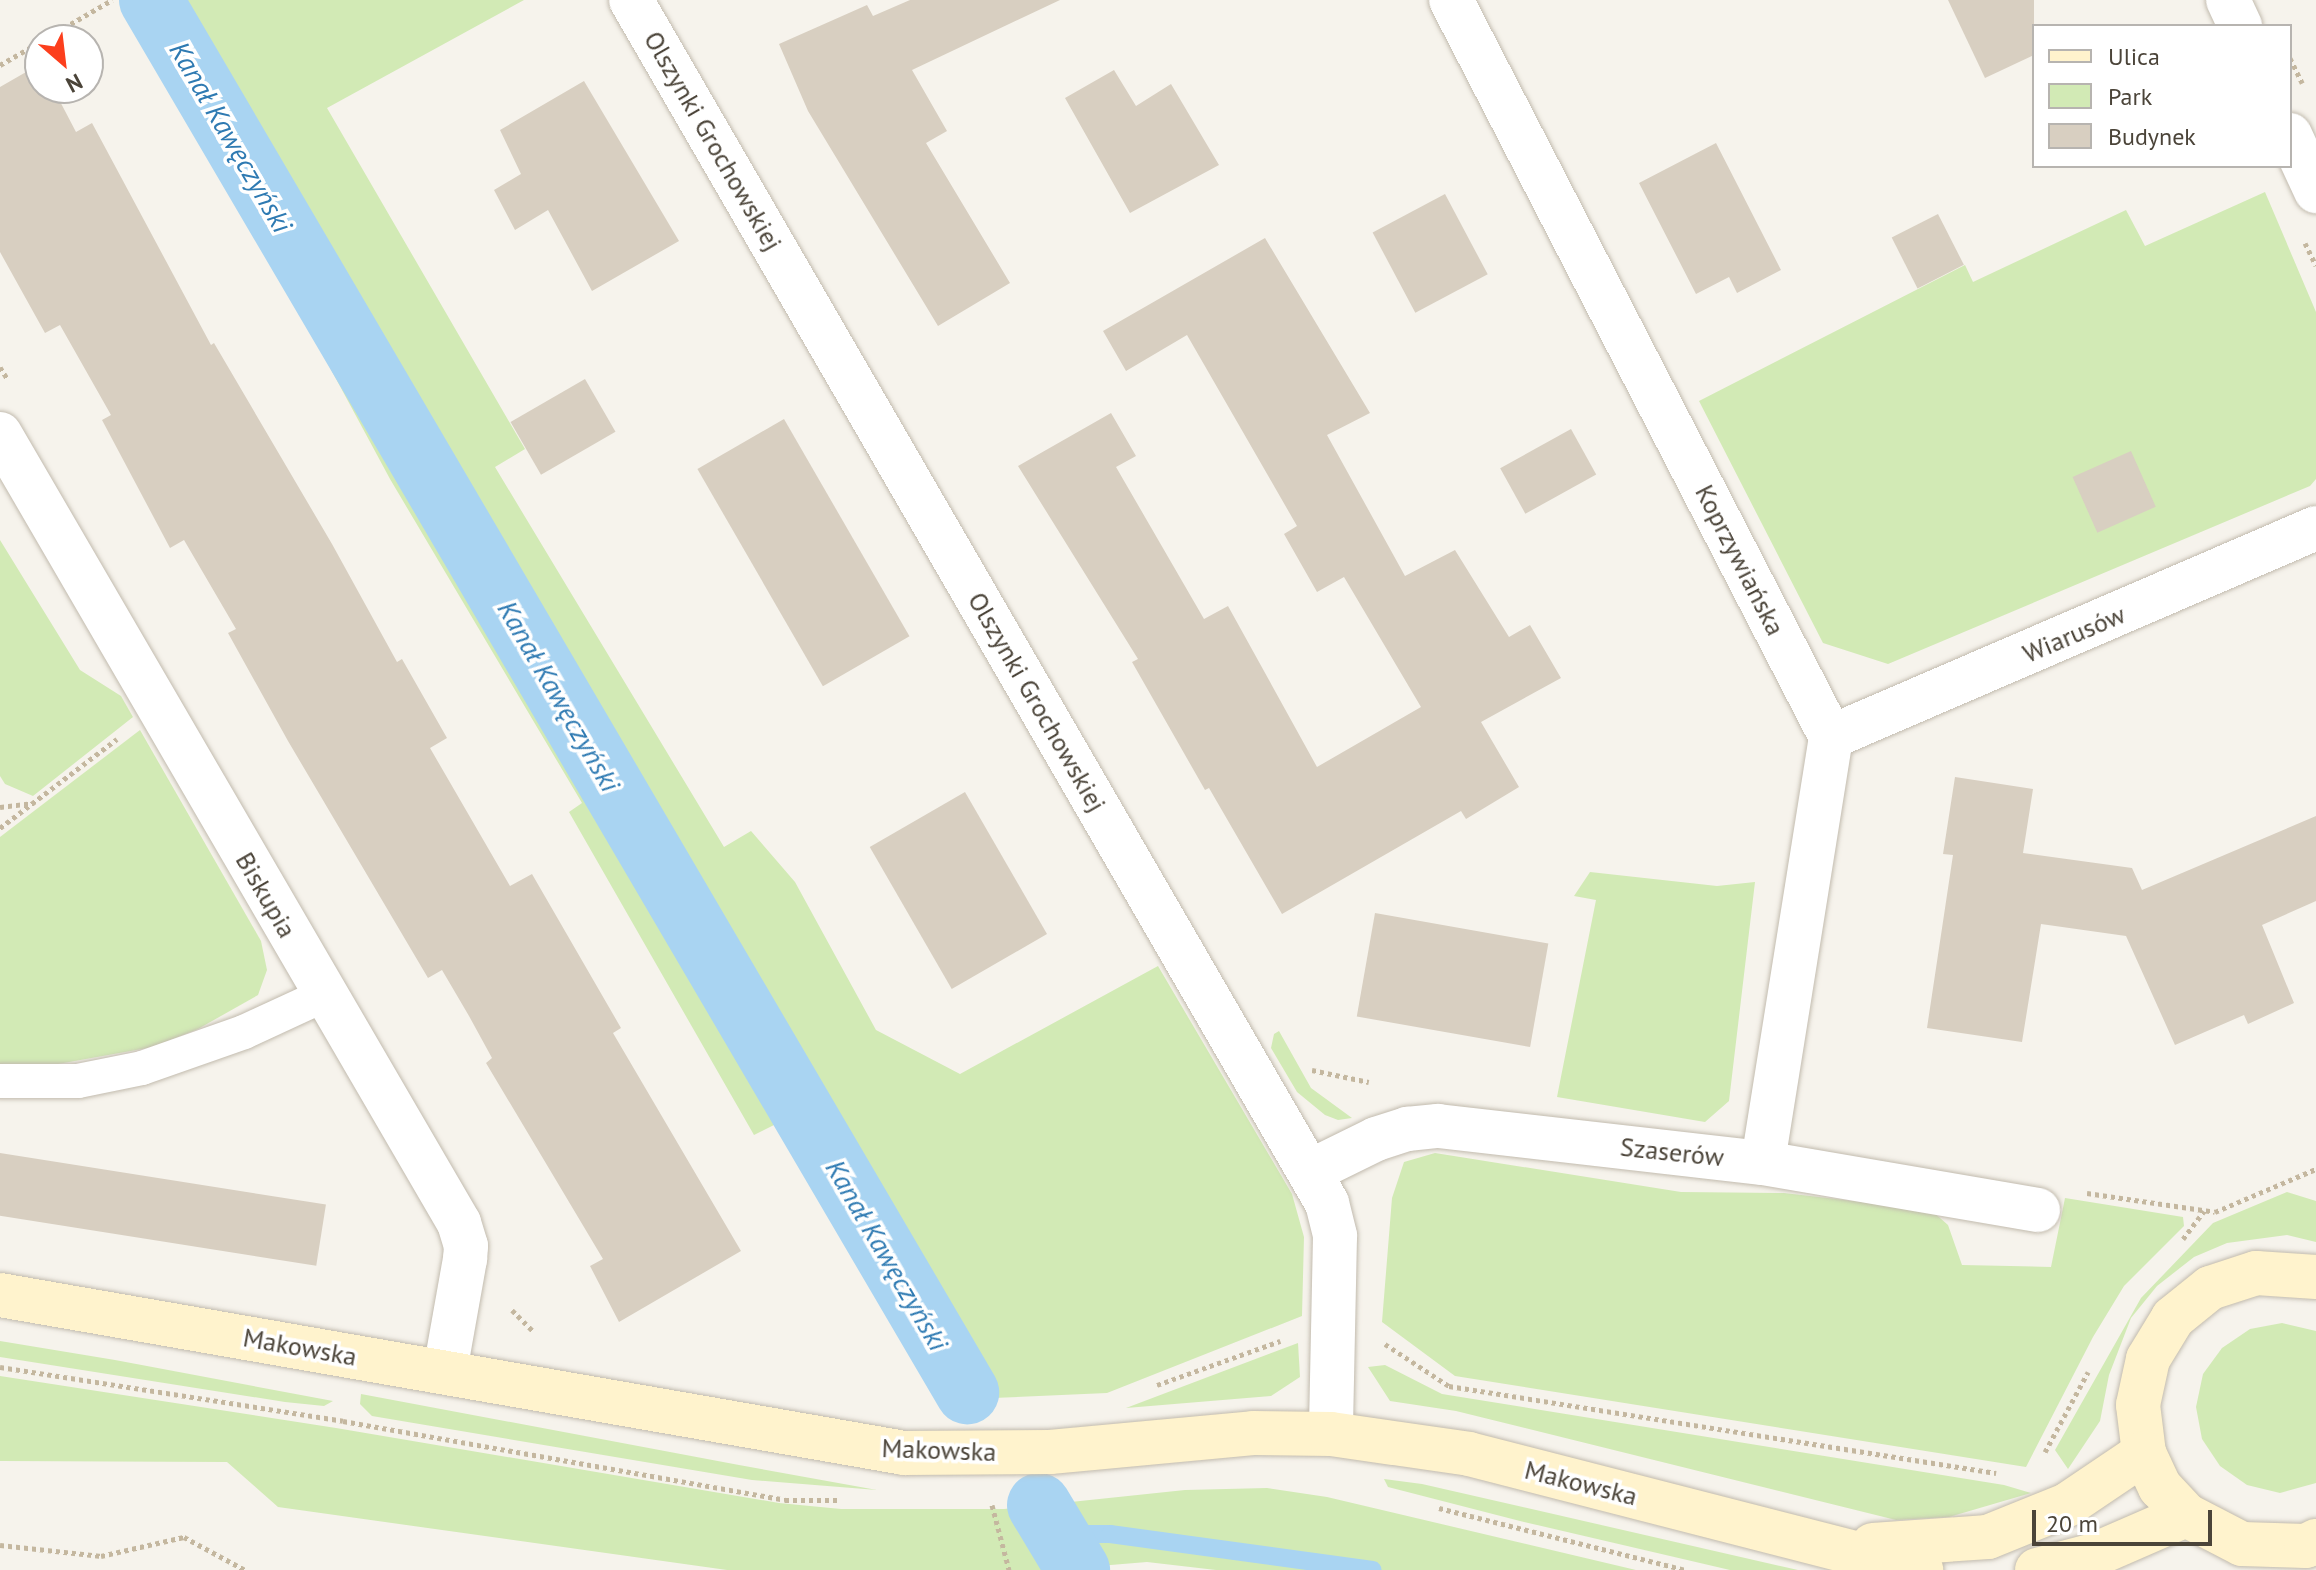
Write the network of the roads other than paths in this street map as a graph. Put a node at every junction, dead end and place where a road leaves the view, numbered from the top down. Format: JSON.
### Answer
{"nodes":[{"id":1,"x":631,"y":0,"type":"edge"},
{"id":2,"x":1451,"y":0,"type":"edge"},
{"id":3,"x":2228,"y":0,"type":"edge"},
{"id":4,"x":2239,"y":24,"type":"edge"},
{"id":5,"x":2292,"y":139,"type":"edge"},
{"id":6,"x":2316,"y":191,"type":"edge"},
{"id":7,"x":0,"y":434,"type":"edge"},
{"id":8,"x":2316,"y":528,"type":"edge"},
{"id":9,"x":1831,"y":737,"type":"junction"},
{"id":10,"x":324,"y":995,"type":"junction"},
{"id":11,"x":0,"y":1081,"type":"edge"},
{"id":12,"x":1763,"y":1163,"type":"junction"},
{"id":13,"x":1311,"y":1171,"type":"junction"},
{"id":14,"x":2038,"y":1210,"type":"dead end"},
{"id":15,"x":2316,"y":1277,"type":"edge"},
{"id":16,"x":0,"y":1295,"type":"edge"},
{"id":17,"x":445,"y":1371,"type":"junction"},
{"id":18,"x":1331,"y":1434,"type":"junction"},
{"id":19,"x":2144,"y":1453,"type":"junction"},
{"id":20,"x":2186,"y":1515,"type":"junction"},
{"id":21,"x":2313,"y":1546,"type":"edge"},
{"id":22,"x":1829,"y":1549,"type":"junction"},
{"id":23,"x":1921,"y":1570,"type":"edge"},
{"id":24,"x":2037,"y":1570,"type":"edge"}],
"edges":[{"from":1,"to":13,"type":"street","name":"Olszynki Grochowskiej"},
{"from":2,"to":9,"type":"street","name":"Koprzywiańska"},
{"from":3,"to":4,"type":"street"},
{"from":5,"to":6,"type":"street"},
{"from":7,"to":10,"type":"street","name":"Biskupia"},
{"from":8,"to":9,"type":"street","name":"Wiarusów"},
{"from":9,"to":12,"type":"street"},
{"from":10,"to":11,"type":"lane"},
{"from":10,"to":17,"type":"street","name":"Biskupia"},
{"from":12,"to":13,"type":"street","name":"Szaserów"},
{"from":12,"to":14,"type":"street","name":"Szaserów"},
{"from":13,"to":18,"type":"street","name":"Olszynki Grochowskiej"},
{"from":15,"to":19,"type":"street"},
{"from":16,"to":17,"type":"street","name":"Makowska"},
{"from":17,"to":18,"type":"street","name":"Makowska"},
{"from":18,"to":22,"type":"street","name":"Makowska"},
{"from":19,"to":20,"type":"street"},
{"from":19,"to":22,"type":"street","name":"Makowska"},
{"from":20,"to":21,"type":"street"},
{"from":20,"to":24,"type":"street"},
{"from":22,"to":23,"type":"street","name":"Makowska"}]}
